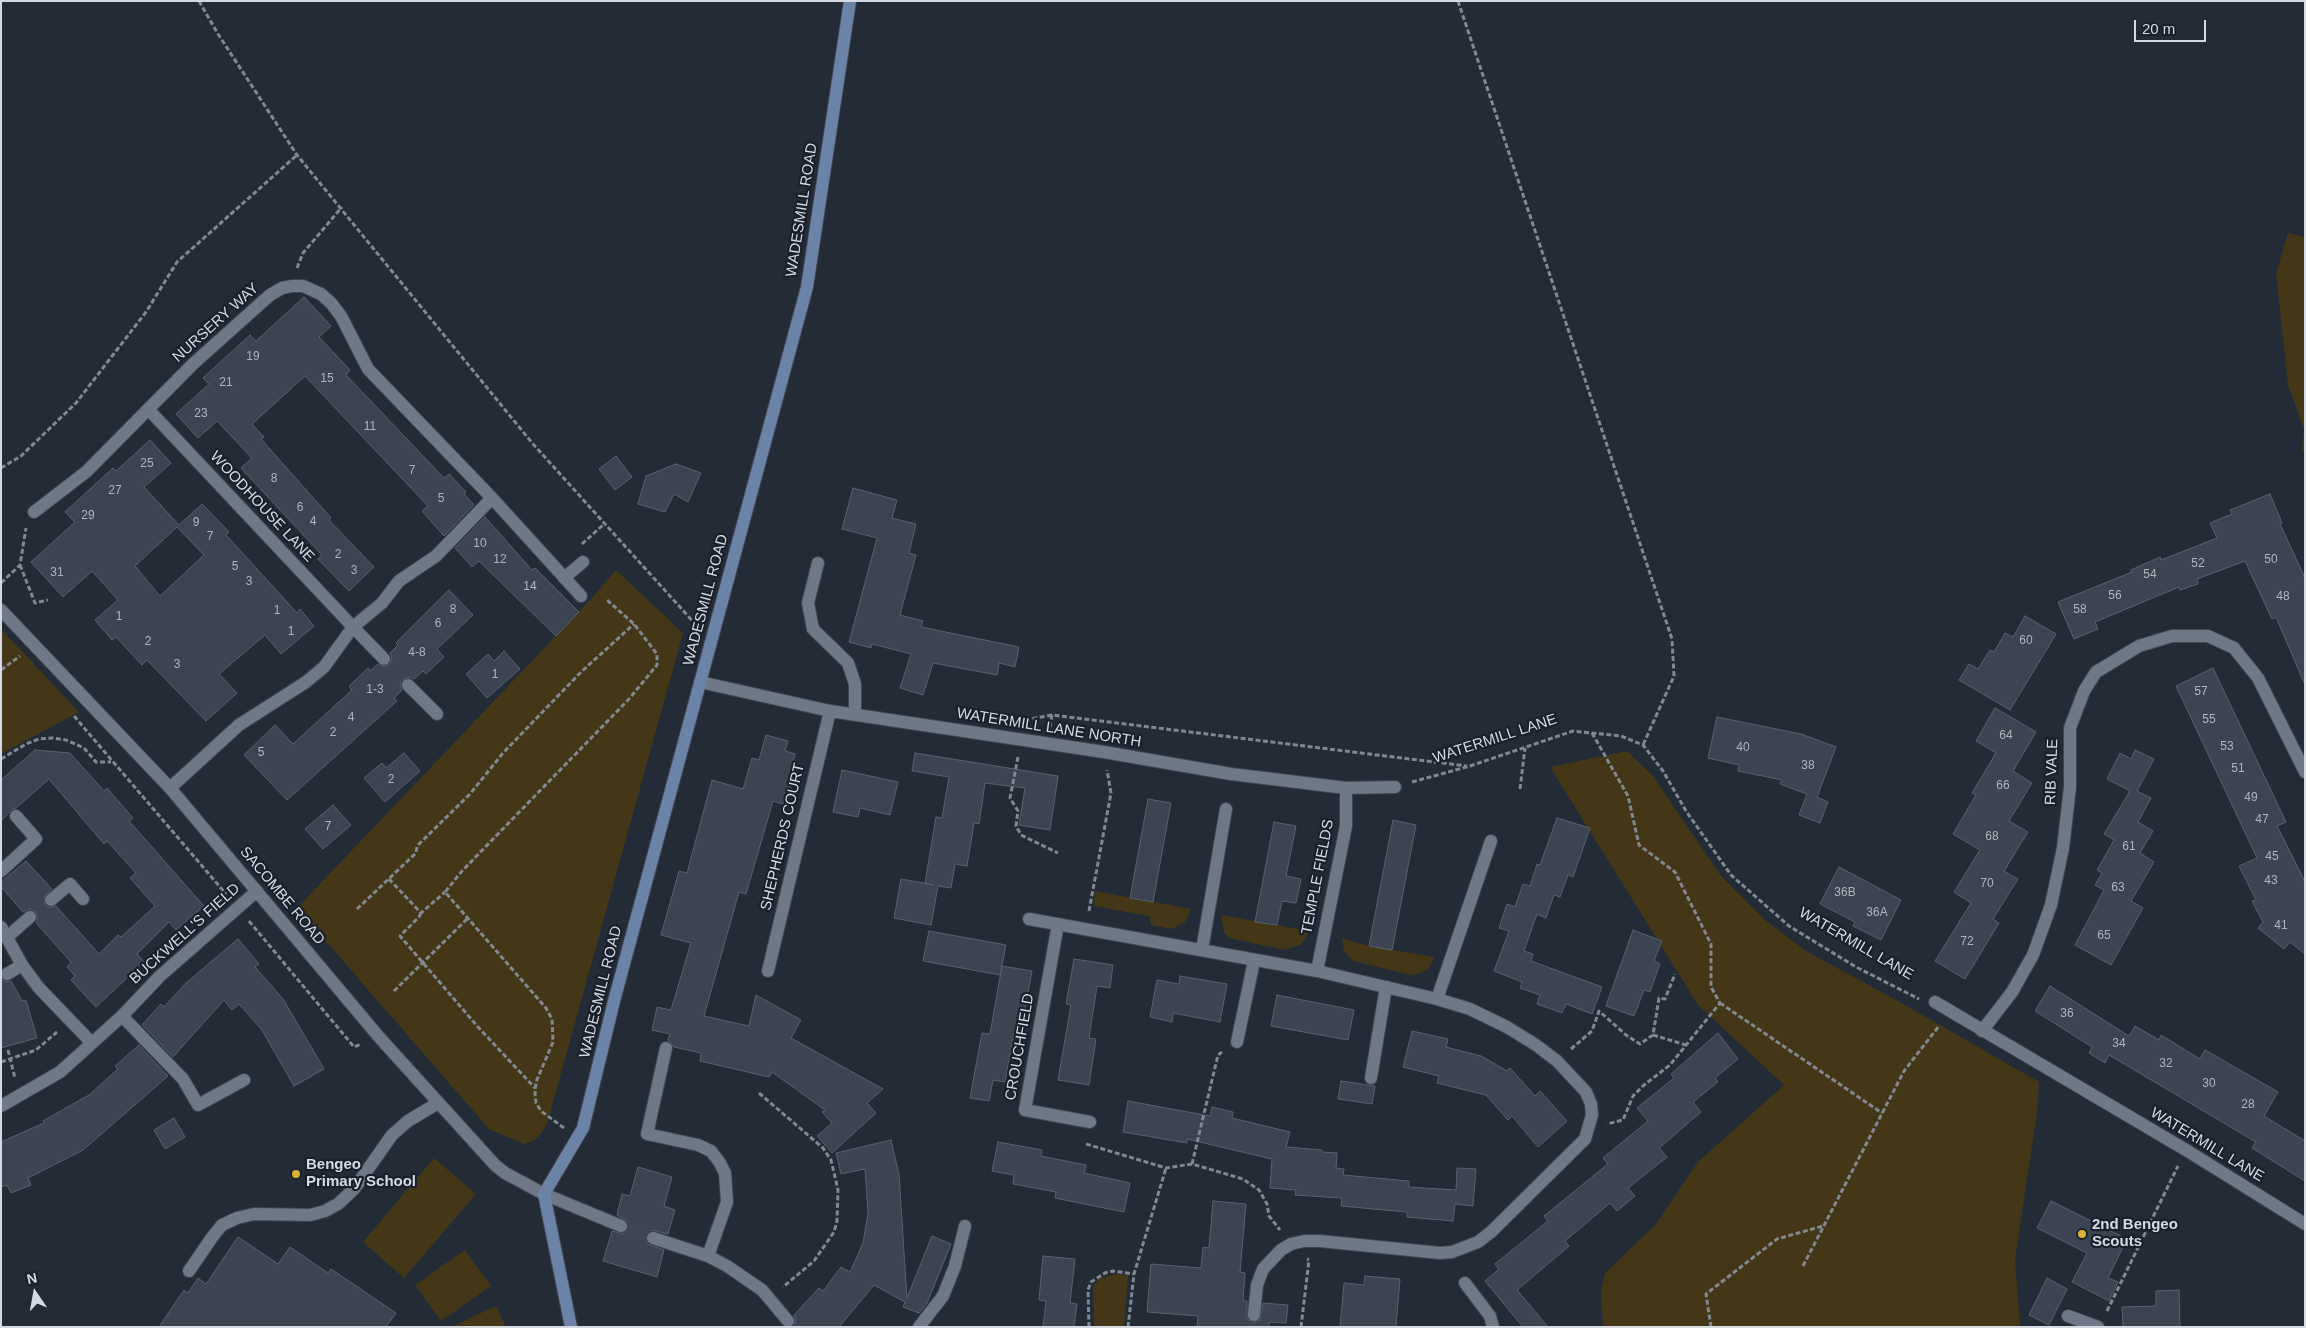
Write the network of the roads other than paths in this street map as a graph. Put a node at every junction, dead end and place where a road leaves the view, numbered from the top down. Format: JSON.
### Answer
{"nodes":[{"id":1,"x":850,"y":1,"type":"edge"},
{"id":2,"x":148,"y":409,"type":"junction"},
{"id":3,"x":492,"y":498,"type":"junction"},
{"id":4,"x":34,"y":512,"type":"road end"},
{"id":5,"x":583,"y":562,"type":"dead end"},
{"id":6,"x":818,"y":563,"type":"dead end"},
{"id":7,"x":564,"y":578,"type":"junction"},
{"id":8,"x":581,"y":596,"type":"dead end"},
{"id":9,"x":1,"y":610,"type":"edge"},
{"id":10,"x":353,"y":627,"type":"junction"},
{"id":11,"x":384,"y":659,"type":"dead end"},
{"id":12,"x":700,"y":682,"type":"junction"},
{"id":13,"x":408,"y":685,"type":"dead end"},
{"id":14,"x":830,"y":711,"type":"junction"},
{"id":15,"x":437,"y":714,"type":"dead end"},
{"id":16,"x":855,"y":714,"type":"junction"},
{"id":17,"x":2305,"y":772,"type":"edge"},
{"id":18,"x":1395,"y":787,"type":"road end"},
{"id":19,"x":170,"y":788,"type":"junction"},
{"id":20,"x":1346,"y":788,"type":"junction"},
{"id":21,"x":1226,"y":808,"type":"dead end"},
{"id":22,"x":16,"y":816,"type":"dead end"},
{"id":23,"x":1491,"y":841,"type":"dead end"},
{"id":24,"x":1,"y":871,"type":"edge"},
{"id":25,"x":257,"y":891,"type":"junction"},
{"id":26,"x":83,"y":899,"type":"dead end"},
{"id":27,"x":51,"y":900,"type":"dead end"},
{"id":28,"x":30,"y":917,"type":"dead end"},
{"id":29,"x":1028,"y":919,"type":"dead end"},
{"id":30,"x":1058,"y":924,"type":"junction"},
{"id":31,"x":4,"y":933,"type":"edge"},
{"id":32,"x":1202,"y":950,"type":"junction"},
{"id":33,"x":1254,"y":961,"type":"junction"},
{"id":34,"x":22,"y":965,"type":"junction"},
{"id":35,"x":768,"y":971,"type":"dead end"},
{"id":36,"x":1317,"y":971,"type":"junction"},
{"id":37,"x":7,"y":974,"type":"dead end"},
{"id":38,"x":1386,"y":987,"type":"junction"},
{"id":39,"x":1437,"y":999,"type":"junction"},
{"id":40,"x":1935,"y":1002,"type":"road end"},
{"id":41,"x":122,"y":1016,"type":"junction"},
{"id":42,"x":1982,"y":1031,"type":"junction"},
{"id":43,"x":1237,"y":1042,"type":"road end"},
{"id":44,"x":92,"y":1043,"type":"junction"},
{"id":45,"x":666,"y":1048,"type":"dead end"},
{"id":46,"x":1371,"y":1078,"type":"dead end"},
{"id":47,"x":244,"y":1080,"type":"dead end"},
{"id":48,"x":438,"y":1103,"type":"junction"},
{"id":49,"x":1,"y":1106,"type":"edge"},
{"id":50,"x":1090,"y":1122,"type":"dead end"},
{"id":51,"x":544,"y":1194,"type":"junction"},
{"id":52,"x":2305,"y":1224,"type":"edge"},
{"id":53,"x":621,"y":1226,"type":"tunnel mouth"},
{"id":54,"x":965,"y":1226,"type":"dead end"},
{"id":55,"x":653,"y":1238,"type":"tunnel mouth"},
{"id":56,"x":708,"y":1256,"type":"junction"},
{"id":57,"x":190,"y":1271,"type":"dead end"},
{"id":58,"x":1465,"y":1283,"type":"dead end"},
{"id":59,"x":1254,"y":1315,"type":"dead end"},
{"id":60,"x":2068,"y":1316,"type":"dead end"},
{"id":61,"x":788,"y":1321,"type":"dead end"},
{"id":62,"x":2097,"y":1326,"type":"edge"},
{"id":63,"x":571,"y":1327,"type":"edge"},
{"id":64,"x":919,"y":1327,"type":"edge"},
{"id":65,"x":1493,"y":1327,"type":"edge"}],
"edges":[{"from":1,"to":12,"type":"main road","name":"WADESMILL ROAD"},
{"from":2,"to":3,"type":"street","name":"NURSERY WAY"},
{"from":2,"to":4,"type":"street","name":"NURSERY WAY"},
{"from":2,"to":10,"type":"street","name":"WOODHOUSE LANE"},
{"from":3,"to":7,"type":"street"},
{"from":3,"to":10,"type":"street"},
{"from":5,"to":7,"type":"street"},
{"from":6,"to":16,"type":"street"},
{"from":7,"to":8,"type":"street"},
{"from":9,"to":19,"type":"street","name":"SACOMBE ROAD"},
{"from":10,"to":11,"type":"street","name":"WOODHOUSE LANE"},
{"from":10,"to":19,"type":"street"},
{"from":12,"to":14,"type":"street","name":"WATERMILL LANE NORTH"},
{"from":12,"to":51,"type":"main road","name":"WADESMILL ROAD"},
{"from":13,"to":15,"type":"street"},
{"from":14,"to":16,"type":"street","name":"WATERMILL LANE NORTH"},
{"from":14,"to":35,"type":"street","name":"SHEPHERDS COURT"},
{"from":16,"to":20,"type":"street","name":"WATERMILL LANE NORTH"},
{"from":17,"to":42,"type":"street","name":"RIB VALE"},
{"from":18,"to":20,"type":"street","name":"WATERMILL LANE NORTH"},
{"from":19,"to":25,"type":"street","name":"SACOMBE ROAD"},
{"from":20,"to":36,"type":"street","name":"TEMPLE FIELDS"},
{"from":21,"to":32,"type":"street"},
{"from":22,"to":24,"type":"street"},
{"from":23,"to":39,"type":"street"},
{"from":25,"to":41,"type":"street","name":"BUCKWELL'S FIELD"},
{"from":25,"to":48,"type":"street","name":"SACOMBE ROAD"},
{"from":26,"to":27,"type":"street"},
{"from":28,"to":31,"type":"street"},
{"from":29,"to":30,"type":"street"},
{"from":30,"to":32,"type":"street"},
{"from":30,"to":50,"type":"street","name":"CROUCHFIELD"},
{"from":31,"to":34,"type":"street"},
{"from":32,"to":33,"type":"street"},
{"from":33,"to":36,"type":"street"},
{"from":33,"to":43,"type":"street"},
{"from":34,"to":37,"type":"street"},
{"from":34,"to":44,"type":"street"},
{"from":36,"to":38,"type":"street"},
{"from":38,"to":39,"type":"street"},
{"from":38,"to":46,"type":"street"},
{"from":39,"to":59,"type":"street"},
{"from":40,"to":42,"type":"street","name":"WATERMILL LANE"},
{"from":41,"to":44,"type":"street","name":"BUCKWELL'S FIELD"},
{"from":41,"to":47,"type":"street"},
{"from":42,"to":52,"type":"street","name":"WATERMILL LANE"},
{"from":44,"to":49,"type":"street","name":"BUCKWELL'S FIELD"},
{"from":45,"to":56,"type":"street"},
{"from":48,"to":51,"type":"street","name":"SACOMBE ROAD"},
{"from":48,"to":57,"type":"street"},
{"from":51,"to":53,"type":"street","name":"SACOMBE ROAD"},
{"from":51,"to":63,"type":"main road"},
{"from":54,"to":64,"type":"street"},
{"from":55,"to":56,"type":"street"},
{"from":56,"to":61,"type":"street"},
{"from":58,"to":65,"type":"street"},
{"from":60,"to":62,"type":"street"}]}
